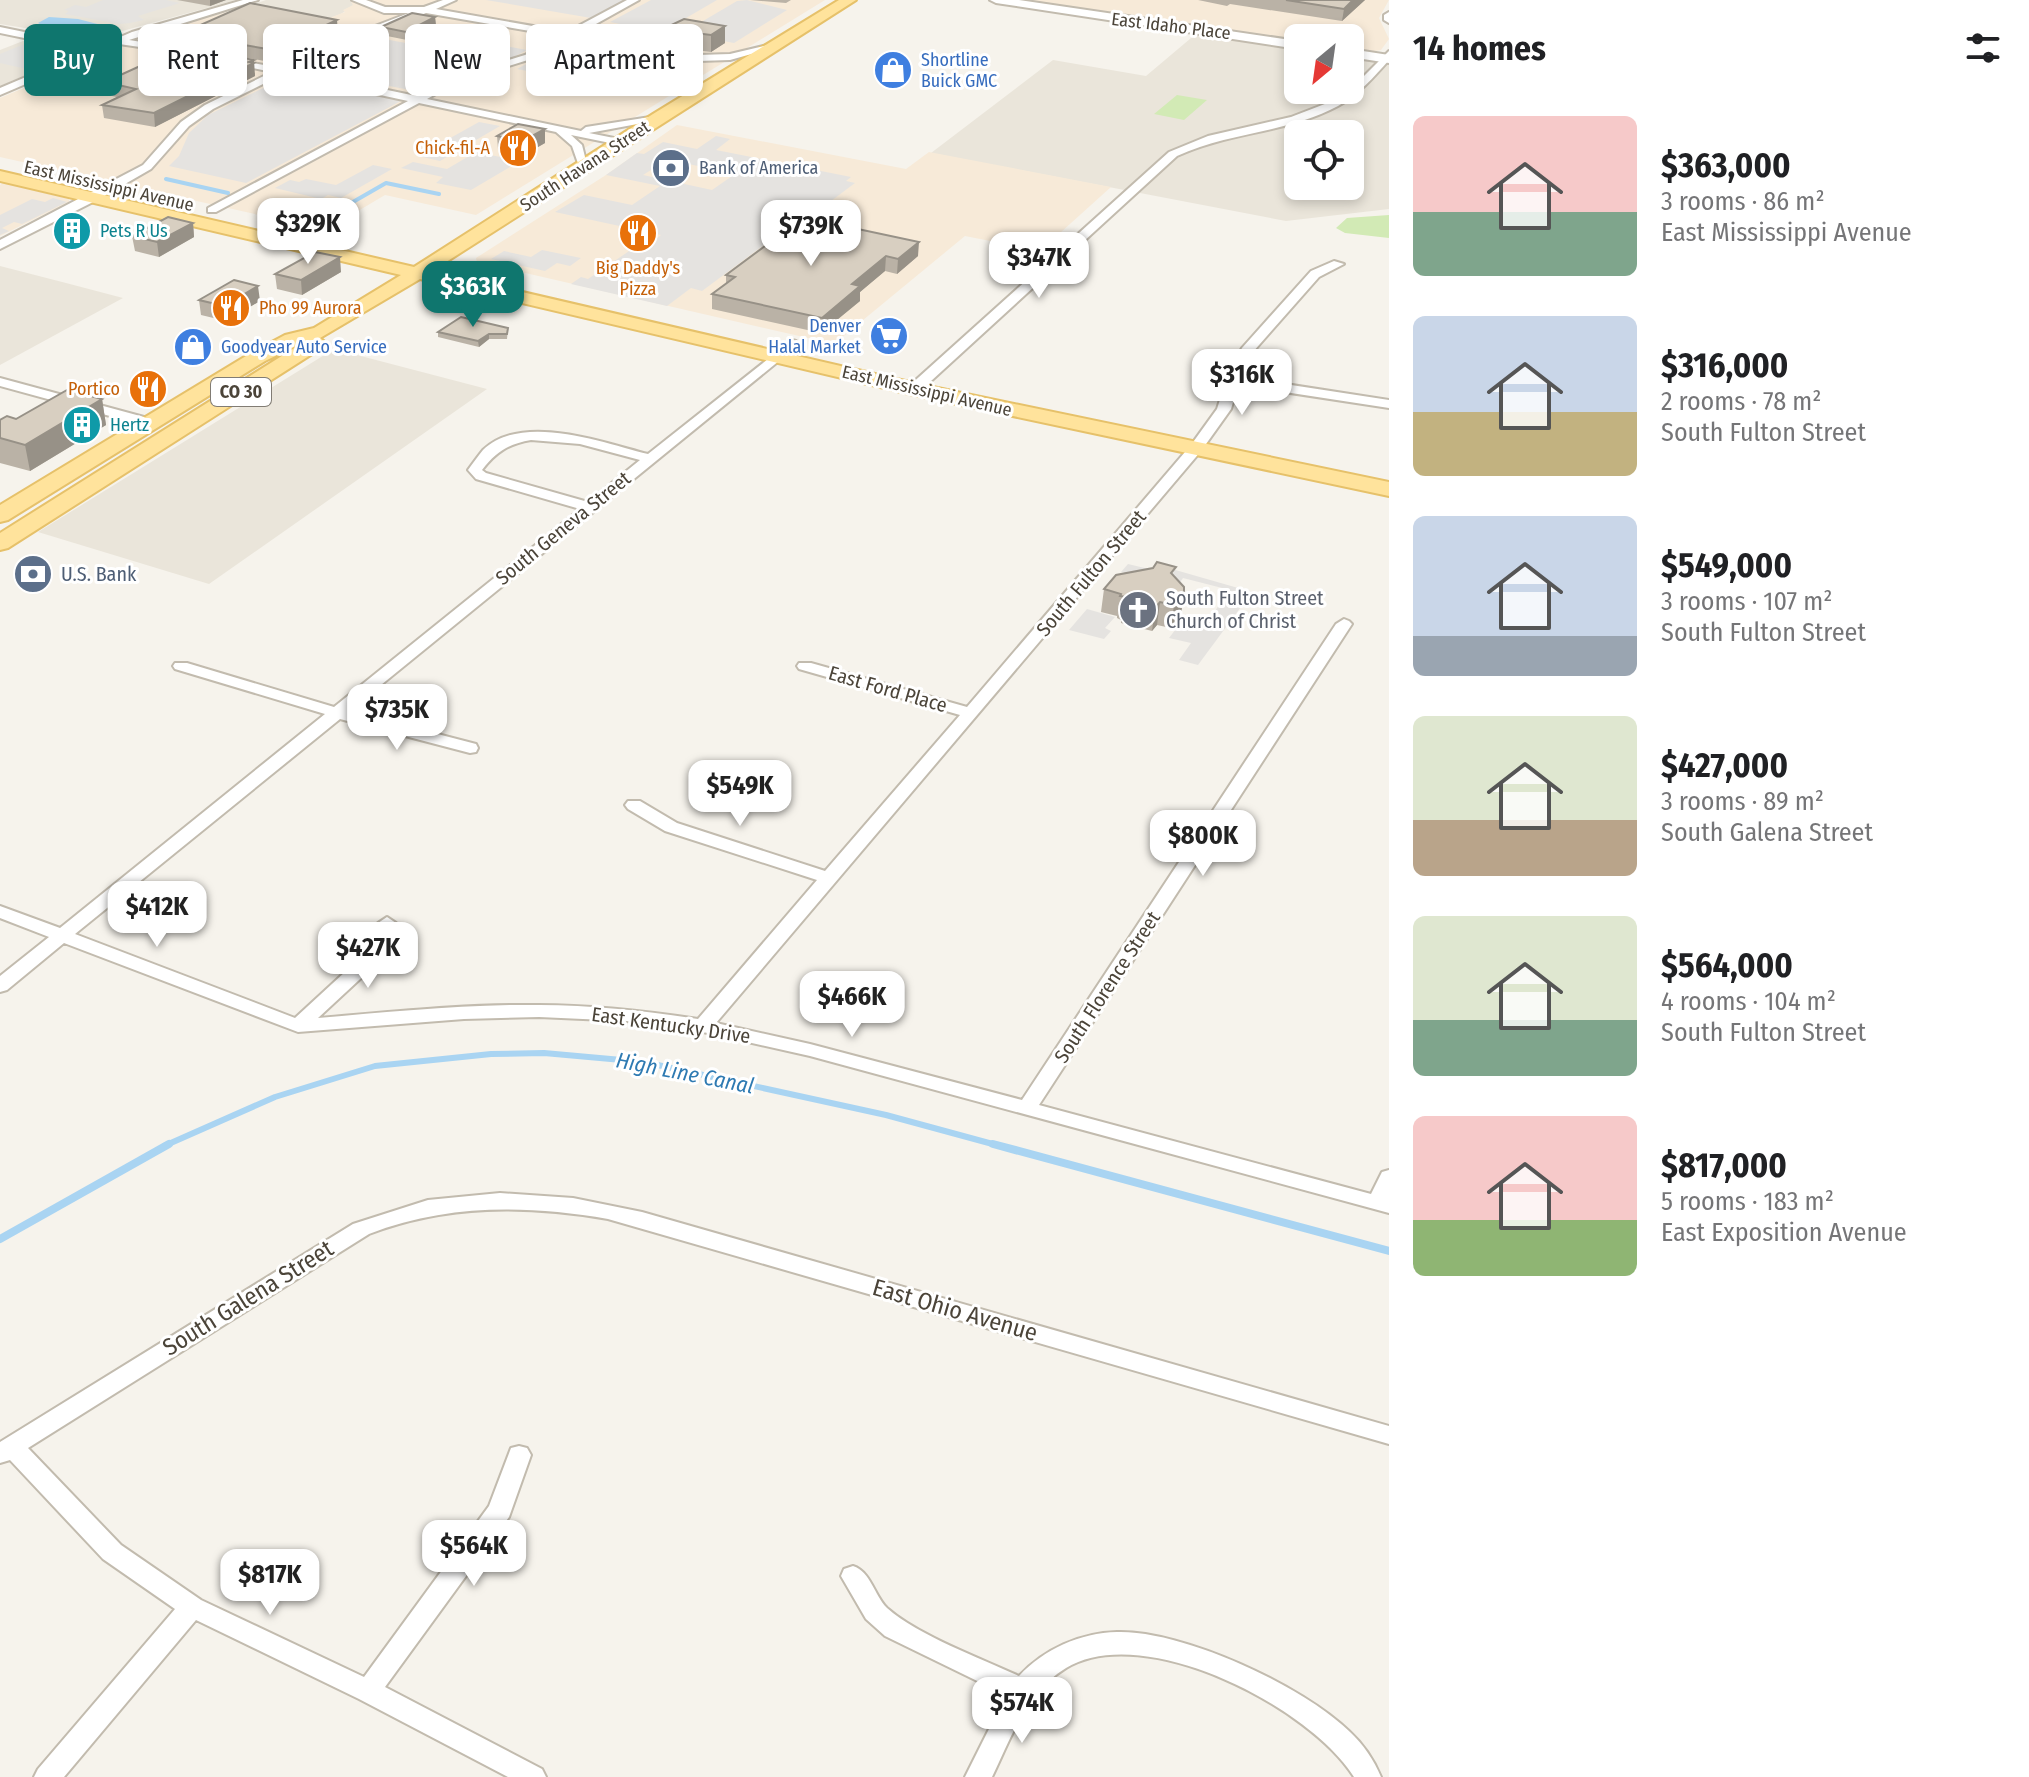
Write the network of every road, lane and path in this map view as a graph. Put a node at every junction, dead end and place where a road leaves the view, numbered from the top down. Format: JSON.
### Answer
{"nodes":[{"id":1,"x":253,"y":0,"type":"edge"},
{"id":2,"x":357,"y":0,"type":"edge"},
{"id":3,"x":406,"y":0,"type":"edge"},
{"id":4,"x":451,"y":0,"type":"edge"},
{"id":5,"x":634,"y":0,"type":"edge"},
{"id":6,"x":996,"y":0,"type":"edge"},
{"id":7,"x":842,"y":2,"type":"edge"},
{"id":8,"x":426,"y":10,"type":"junction"},
{"id":9,"x":389,"y":24,"type":"edge"},
{"id":10,"x":589,"y":24,"type":"edge"},
{"id":11,"x":526,"y":28,"type":"edge"},
{"id":12,"x":0,"y":30,"type":"edge"},
{"id":13,"x":24,"y":35,"type":"edge"},
{"id":14,"x":122,"y":39,"type":"edge"},
{"id":15,"x":122,"y":42,"type":"edge"},
{"id":16,"x":1284,"y":43,"type":"edge"},
{"id":17,"x":772,"y":47,"type":"junction"},
{"id":18,"x":1364,"y":54,"type":"edge"},
{"id":19,"x":1388,"y":57,"type":"edge"},
{"id":20,"x":526,"y":58,"type":"edge"},
{"id":21,"x":703,"y":58,"type":"edge"},
{"id":22,"x":703,"y":64,"type":"edge"},
{"id":23,"x":263,"y":67,"type":"edge"},
{"id":24,"x":263,"y":81,"type":"edge"},
{"id":25,"x":24,"y":82,"type":"edge"},
{"id":26,"x":715,"y":83,"type":"junction"},
{"id":27,"x":389,"y":91,"type":"edge"},
{"id":28,"x":0,"y":92,"type":"edge"},
{"id":29,"x":418,"y":97,"type":"junction"},
{"id":30,"x":659,"y":117,"type":"junction"},
{"id":31,"x":547,"y":128,"type":"junction"},
{"id":32,"x":620,"y":142,"type":"junction"},
{"id":33,"x":0,"y":161,"type":"edge"},
{"id":34,"x":584,"y":167,"type":"junction"},
{"id":35,"x":0,"y":176,"type":"edge"},
{"id":36,"x":112,"y":187,"type":"junction"},
{"id":37,"x":95,"y":197,"type":"junction"},
{"id":38,"x":212,"y":210,"type":"junction"},
{"id":39,"x":0,"y":245,"type":"edge"},
{"id":40,"x":437,"y":262,"type":"junction"},
{"id":41,"x":1338,"y":264,"type":"dead end"},
{"id":42,"x":418,"y":273,"type":"junction"},
{"id":43,"x":321,"y":332,"type":"junction"},
{"id":44,"x":784,"y":351,"type":"junction"},
{"id":45,"x":1233,"y":380,"type":"junction"},
{"id":46,"x":0,"y":382,"type":"edge"},
{"id":47,"x":921,"y":382,"type":"junction"},
{"id":48,"x":193,"y":396,"type":"junction"},
{"id":49,"x":1389,"y":404,"type":"edge"},
{"id":50,"x":150,"y":423,"type":"junction"},
{"id":51,"x":192,"y":423,"type":"junction"},
{"id":52,"x":1202,"y":441,"type":"junction"},
{"id":53,"x":155,"y":446,"type":"junction"},
{"id":54,"x":649,"y":458,"type":"junction"},
{"id":55,"x":1389,"y":472,"type":"edge"},
{"id":56,"x":1389,"y":489,"type":"edge"},
{"id":57,"x":37,"y":492,"type":"junction"},
{"id":58,"x":589,"y":507,"type":"junction"},
{"id":59,"x":0,"y":515,"type":"edge"},
{"id":60,"x":39,"y":519,"type":"junction"},
{"id":61,"x":0,"y":543,"type":"edge"},
{"id":62,"x":1344,"y":624,"type":"dead end"},
{"id":63,"x":181,"y":666,"type":"dead end"},
{"id":64,"x":805,"y":666,"type":"dead end"},
{"id":65,"x":335,"y":712,"type":"junction"},
{"id":66,"x":971,"y":713,"type":"junction"},
{"id":67,"x":470,"y":748,"type":"dead end"},
{"id":68,"x":634,"y":805,"type":"dead end"},
{"id":69,"x":831,"y":879,"type":"junction"},
{"id":70,"x":0,"y":912,"type":"edge"},
{"id":71,"x":387,"y":923,"type":"dead end"},
{"id":72,"x":61,"y":936,"type":"junction"},
{"id":73,"x":0,"y":986,"type":"edge"},
{"id":74,"x":298,"y":1026,"type":"junction"},
{"id":75,"x":703,"y":1026,"type":"junction"},
{"id":76,"x":1027,"y":1108,"type":"junction"},
{"id":77,"x":1389,"y":1177,"type":"edge"},
{"id":78,"x":518,"y":1202,"type":"joint"},
{"id":79,"x":1383,"y":1205,"type":"edge"},
{"id":80,"x":1389,"y":1435,"type":"edge"},
{"id":81,"x":6,"y":1450,"type":"edge"},
{"id":82,"x":519,"y":1455,"type":"dead end"},
{"id":83,"x":853,"y":1576,"type":"dead end"},
{"id":84,"x":192,"y":1607,"type":"junction"},
{"id":85,"x":1022,"y":1690,"type":"junction"},
{"id":86,"x":368,"y":1691,"type":"junction"},
{"id":87,"x":47,"y":1777,"type":"edge"},
{"id":88,"x":533,"y":1777,"type":"edge"},
{"id":89,"x":978,"y":1777,"type":"edge"},
{"id":90,"x":1368,"y":1777,"type":"edge"}],
"edges":[{"from":1,"to":14,"type":"street"},
{"from":2,"to":8,"type":"street"},
{"from":3,"to":8,"type":"street"},
{"from":4,"to":8,"type":"street"},
{"from":5,"to":10,"type":"street"},
{"from":6,"to":16,"type":"street","name":"East Idaho Place"},
{"from":7,"to":17,"type":"main road","name":"South Havana Street","number":"CO 30"},
{"from":8,"to":9,"type":"street"},
{"from":8,"to":11,"type":"street"},
{"from":12,"to":13,"type":"street"},
{"from":15,"to":23,"type":"street"},
{"from":17,"to":21,"type":"street"},
{"from":17,"to":26,"type":"main road","name":"South Havana Street","number":"CO 30"},
{"from":18,"to":19,"type":"street"},
{"from":19,"to":47,"type":"street"},
{"from":20,"to":29,"type":"street"},
{"from":22,"to":26,"type":"street"},
{"from":24,"to":36,"type":"street"},
{"from":25,"to":28,"type":"street"},
{"from":26,"to":30,"type":"main road","name":"South Havana Street","number":"CO 30"},
{"from":27,"to":29,"type":"street"},
{"from":29,"to":31,"type":"street"},
{"from":29,"to":38,"type":"street"},
{"from":30,"to":31,"type":"street"},
{"from":30,"to":32,"type":"main road","name":"South Havana Street","number":"CO 30"},
{"from":31,"to":32,"type":"street"},
{"from":31,"to":34,"type":"street"},
{"from":32,"to":34,"type":"main road","name":"South Havana Street","number":"CO 30"},
{"from":33,"to":36,"type":"main road","name":"East Mississippi Avenue"},
{"from":34,"to":40,"type":"main road","name":"South Havana Street","number":"CO 30"},
{"from":35,"to":37,"type":"main road","name":"East Mississippi Avenue"},
{"from":36,"to":37,"type":"street"},
{"from":36,"to":38,"type":"main road","name":"East Mississippi Avenue"},
{"from":37,"to":39,"type":"street"},
{"from":37,"to":42,"type":"main road","name":"East Mississippi Avenue"},
{"from":38,"to":40,"type":"main road","name":"East Mississippi Avenue"},
{"from":40,"to":42,"type":"main road","name":"South Havana Street","number":"CO 30"},
{"from":40,"to":44,"type":"main road","name":"East Mississippi Avenue"},
{"from":41,"to":45,"type":"street","name":"South Fulton Street"},
{"from":42,"to":43,"type":"main road","name":"South Havana Street","number":"CO 30"},
{"from":42,"to":44,"type":"main road","name":"East Mississippi Avenue"},
{"from":43,"to":48,"type":"main road","name":"South Havana Street","number":"CO 30"},
{"from":43,"to":51,"type":"main road","name":"South Havana Street","number":"CO 30"},
{"from":44,"to":47,"type":"main road","name":"East Mississippi Avenue"},
{"from":44,"to":54,"type":"street","name":"South Geneva Street"},
{"from":45,"to":49,"type":"street"},
{"from":45,"to":52,"type":"street","name":"South Fulton Street"},
{"from":46,"to":50,"type":"street"},
{"from":47,"to":52,"type":"main road","name":"East Mississippi Avenue"},
{"from":48,"to":50,"type":"main road","name":"South Havana Street","number":"CO 30"},
{"from":48,"to":51,"type":"main road"},
{"from":50,"to":53,"type":"main road"},
{"from":50,"to":57,"type":"main road","name":"South Havana Street","number":"CO 30"},
{"from":51,"to":53,"type":"main road","name":"South Havana Street","number":"CO 30"},
{"from":52,"to":55,"type":"main road","name":"East Mississippi Avenue"},
{"from":52,"to":56,"type":"main road","name":"East Mississippi Avenue"},
{"from":52,"to":66,"type":"street","name":"South Fulton Street"},
{"from":53,"to":60,"type":"main road","name":"South Havana Street","number":"CO 30"},
{"from":54,"to":58,"type":"street","name":"South Geneva Street"},
{"from":54,"to":58,"type":"street"},
{"from":57,"to":59,"type":"main road","name":"South Havana Street","number":"CO 30"},
{"from":57,"to":60,"type":"main road"},
{"from":58,"to":65,"type":"street","name":"South Geneva Street"},
{"from":60,"to":61,"type":"main road","name":"South Havana Street","number":"CO 30"},
{"from":62,"to":76,"type":"street","name":"South Florence Street"},
{"from":63,"to":65,"type":"street"},
{"from":64,"to":66,"type":"street","name":"East Ford Place"},
{"from":65,"to":67,"type":"street"},
{"from":65,"to":72,"type":"street","name":"South Geneva Street"},
{"from":66,"to":69,"type":"street","name":"South Fulton Street"},
{"from":68,"to":69,"type":"street"},
{"from":69,"to":75,"type":"street","name":"South Fulton Street"},
{"from":70,"to":72,"type":"street","name":"East Kentucky Drive"},
{"from":71,"to":74,"type":"street"},
{"from":72,"to":73,"type":"street","name":"South Geneva Street"},
{"from":72,"to":74,"type":"street","name":"East Kentucky Drive"},
{"from":74,"to":75,"type":"street","name":"East Kentucky Drive"},
{"from":75,"to":76,"type":"street","name":"East Kentucky Drive"},
{"from":76,"to":79,"type":"street","name":"East Kentucky Drive"},
{"from":77,"to":79,"type":"street"},
{"from":78,"to":80,"type":"street","name":"East Ohio Avenue"},
{"from":78,"to":81,"type":"street","name":"South Galena Street"},
{"from":81,"to":84,"type":"street"},
{"from":82,"to":86,"type":"street"},
{"from":83,"to":85,"type":"street"},
{"from":84,"to":86,"type":"street"},
{"from":84,"to":87,"type":"street"},
{"from":85,"to":89,"type":"street"},
{"from":85,"to":90,"type":"street"},
{"from":86,"to":88,"type":"street"}]}
